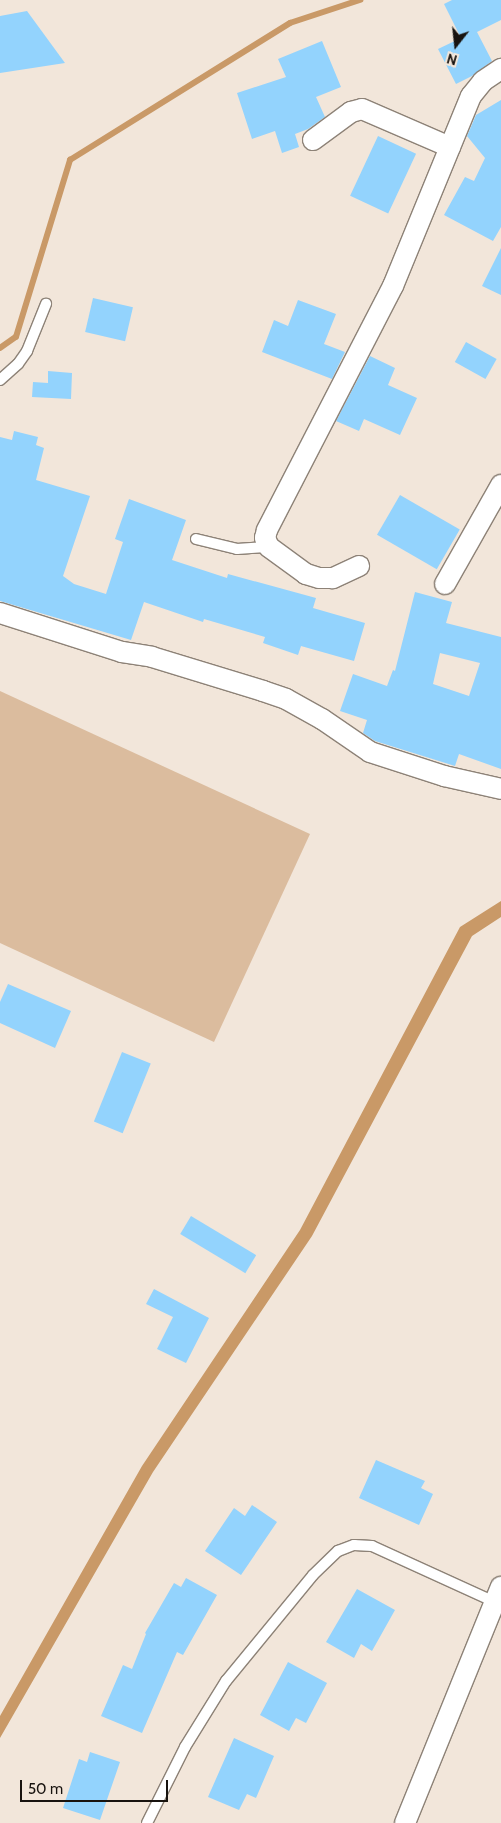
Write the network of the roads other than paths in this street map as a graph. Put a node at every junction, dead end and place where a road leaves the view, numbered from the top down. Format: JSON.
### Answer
{"nodes":[{"id":1,"x":501,"y":69,"type":"edge"},
{"id":2,"x":313,"y":140,"type":"dead end"},
{"id":3,"x":450,"y":147,"type":"junction"},
{"id":4,"x":46,"y":304,"type":"dead end"},
{"id":5,"x":0,"y":380,"type":"edge"},
{"id":6,"x":501,"y":485,"type":"edge"},
{"id":7,"x":196,"y":539,"type":"dead end"},
{"id":8,"x":269,"y":547,"type":"junction"},
{"id":9,"x":359,"y":566,"type":"dead end"},
{"id":10,"x":445,"y":584,"type":"dead end"},
{"id":11,"x":0,"y":613,"type":"edge"},
{"id":12,"x":501,"y":789,"type":"edge"},
{"id":13,"x":498,"y":1594,"type":"edge"},
{"id":14,"x":147,"y":1823,"type":"edge"},
{"id":15,"x":405,"y":1823,"type":"edge"}],
"edges":[{"from":1,"to":3,"type":"street"},
{"from":2,"to":3,"type":"street"},
{"from":3,"to":8,"type":"street"},
{"from":4,"to":5,"type":"lane"},
{"from":6,"to":10,"type":"street"},
{"from":7,"to":8,"type":"lane"},
{"from":8,"to":9,"type":"street"},
{"from":11,"to":12,"type":"street"},
{"from":13,"to":14,"type":"lane"},
{"from":13,"to":15,"type":"street"}]}
